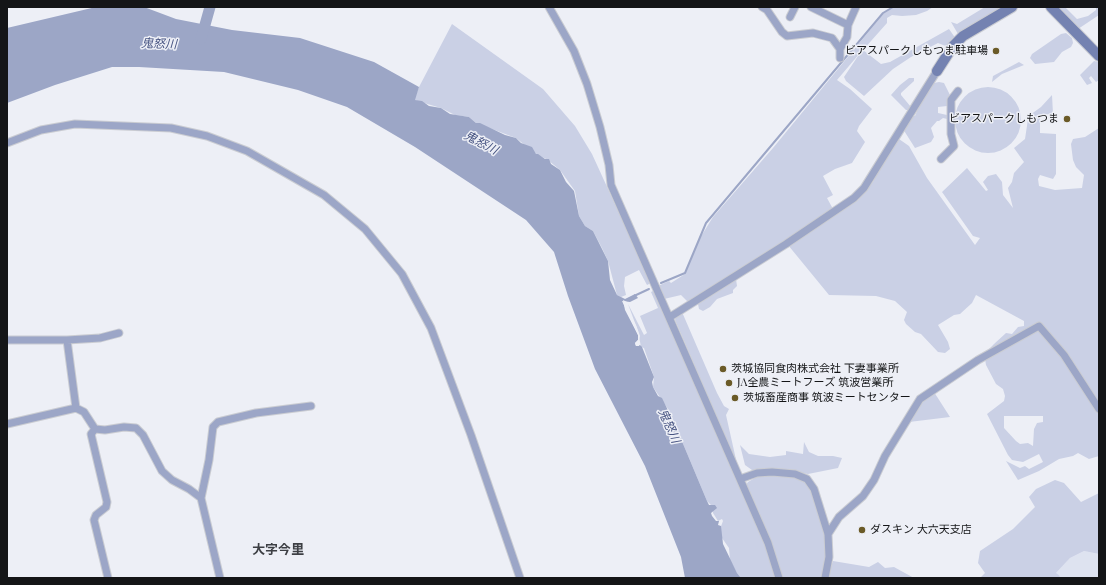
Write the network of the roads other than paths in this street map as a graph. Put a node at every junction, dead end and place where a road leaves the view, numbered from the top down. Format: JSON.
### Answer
{"nodes":[{"id":1,"x":549,"y":7,"type":"edge"},
{"id":2,"x":762,"y":7,"type":"edge"},
{"id":3,"x":795,"y":7,"type":"edge"},
{"id":4,"x":811,"y":7,"type":"edge"},
{"id":5,"x":856,"y":7,"type":"edge"},
{"id":6,"x":1012,"y":7,"type":"edge"},
{"id":7,"x":1051,"y":7,"type":"edge"},
{"id":8,"x":790,"y":17,"type":"dead end"},
{"id":9,"x":848,"y":25,"type":"junction"},
{"id":10,"x":840,"y":48,"type":"junction"},
{"id":11,"x":1099,"y":56,"type":"edge"},
{"id":12,"x":840,"y":58,"type":"dead end"},
{"id":13,"x":937,"y":71,"type":"joint"},
{"id":14,"x":958,"y":91,"type":"dead end"},
{"id":15,"x":7,"y":143,"type":"edge"},
{"id":16,"x":941,"y":159,"type":"dead end"},
{"id":17,"x":670,"y":317,"type":"junction"},
{"id":18,"x":119,"y":333,"type":"dead end"},
{"id":19,"x":7,"y":340,"type":"edge"},
{"id":20,"x":67,"y":340,"type":"junction"},
{"id":21,"x":311,"y":406,"type":"dead end"},
{"id":22,"x":76,"y":408,"type":"junction"},
{"id":23,"x":1099,"y":409,"type":"edge"},
{"id":24,"x":7,"y":424,"type":"edge"},
{"id":25,"x":95,"y":429,"type":"junction"},
{"id":26,"x":740,"y":479,"type":"junction"},
{"id":27,"x":201,"y":498,"type":"junction"},
{"id":28,"x":828,"y":534,"type":"junction"},
{"id":29,"x":108,"y":578,"type":"edge"},
{"id":30,"x":220,"y":578,"type":"edge"},
{"id":31,"x":520,"y":578,"type":"edge"},
{"id":32,"x":779,"y":578,"type":"edge"},
{"id":33,"x":825,"y":578,"type":"edge"}],
"edges":[{"from":1,"to":17,"type":"street"},
{"from":2,"to":10,"type":"street"},
{"from":3,"to":8,"type":"street"},
{"from":4,"to":9,"type":"street"},
{"from":5,"to":9,"type":"street"},
{"from":6,"to":13,"type":"street"},
{"from":7,"to":11,"type":"street"},
{"from":9,"to":10,"type":"street"},
{"from":10,"to":12,"type":"street"},
{"from":13,"to":17,"type":"street"},
{"from":14,"to":16,"type":"street"},
{"from":15,"to":31,"type":"street"},
{"from":17,"to":26,"type":"street"},
{"from":18,"to":20,"type":"street"},
{"from":19,"to":20,"type":"street"},
{"from":20,"to":22,"type":"street"},
{"from":21,"to":27,"type":"street"},
{"from":22,"to":24,"type":"street"},
{"from":22,"to":25,"type":"street"},
{"from":23,"to":28,"type":"street"},
{"from":25,"to":27,"type":"street"},
{"from":25,"to":29,"type":"street"},
{"from":26,"to":28,"type":"street"},
{"from":26,"to":32,"type":"street"},
{"from":27,"to":30,"type":"street"},
{"from":28,"to":33,"type":"street"}]}
